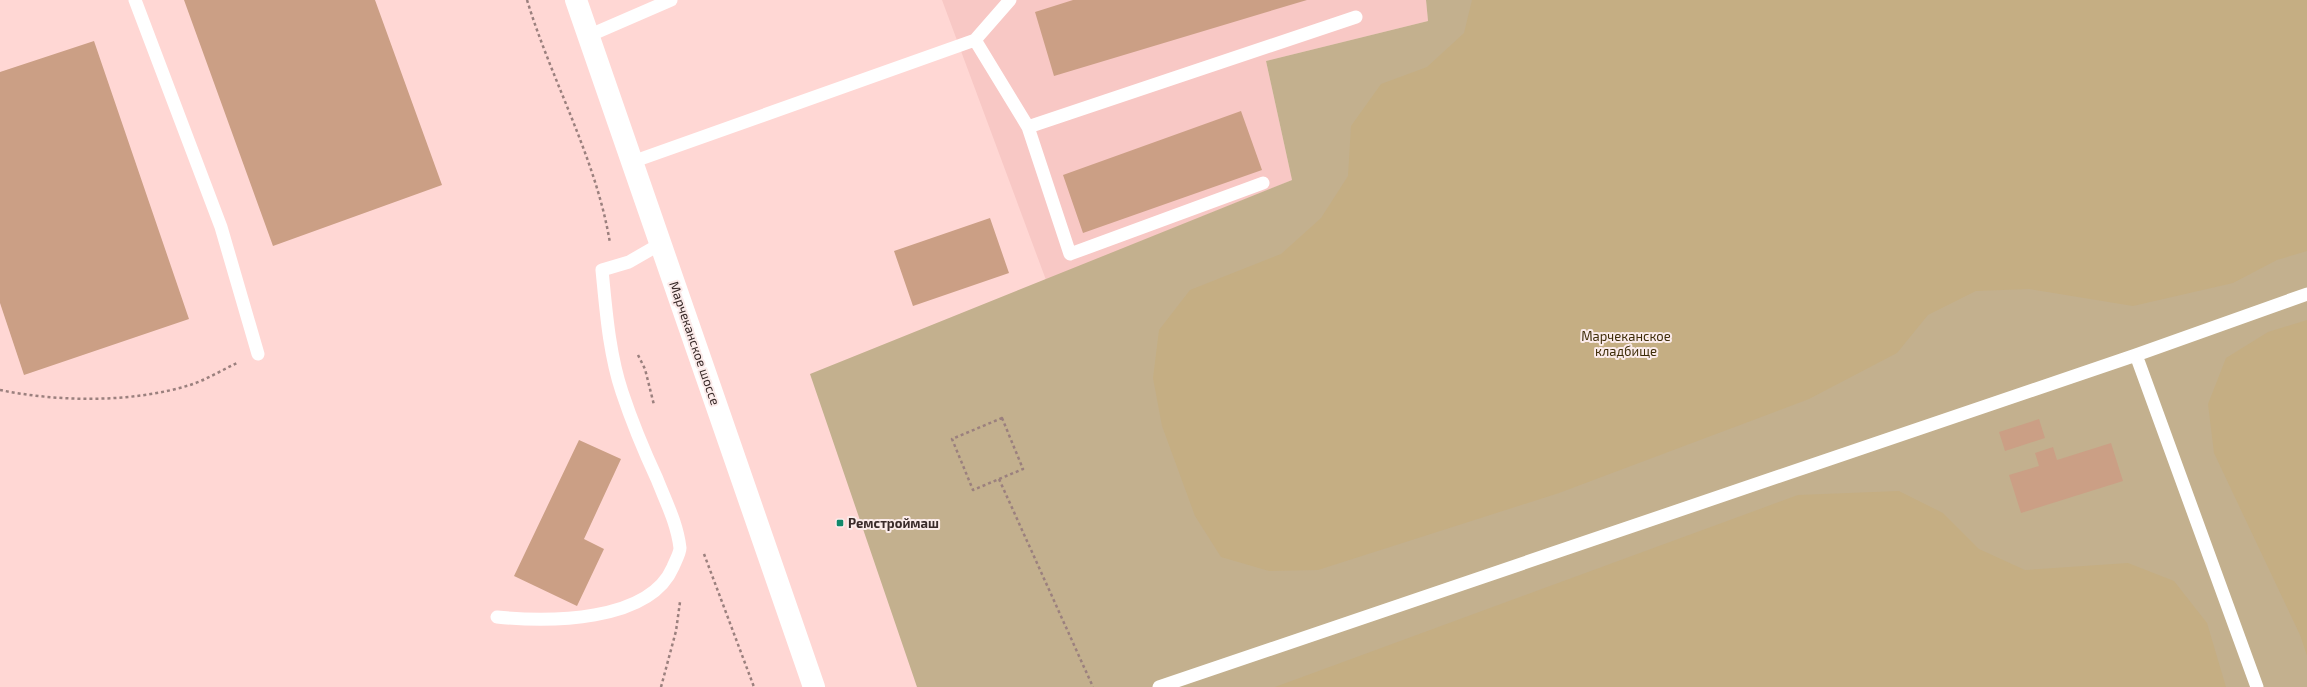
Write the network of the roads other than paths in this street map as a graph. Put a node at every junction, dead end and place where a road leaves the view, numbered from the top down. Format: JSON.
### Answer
{"nodes":[{"id":1,"x":136,"y":0,"type":"edge"},
{"id":2,"x":576,"y":0,"type":"edge"},
{"id":3,"x":671,"y":0,"type":"edge"},
{"id":4,"x":1010,"y":0,"type":"edge"},
{"id":5,"x":1356,"y":17,"type":"dead end"},
{"id":6,"x":588,"y":36,"type":"junction"},
{"id":7,"x":975,"y":40,"type":"junction"},
{"id":8,"x":1028,"y":127,"type":"junction"},
{"id":9,"x":632,"y":162,"type":"junction"},
{"id":10,"x":1263,"y":183,"type":"dead end"},
{"id":11,"x":660,"y":244,"type":"junction"},
{"id":12,"x":2307,"y":294,"type":"edge"},
{"id":13,"x":258,"y":354,"type":"road end"},
{"id":14,"x":2136,"y":355,"type":"junction"},
{"id":15,"x":497,"y":617,"type":"dead end"},
{"id":16,"x":814,"y":687,"type":"edge"},
{"id":17,"x":1159,"y":687,"type":"edge"},
{"id":18,"x":2257,"y":687,"type":"edge"}],
"edges":[{"from":1,"to":13,"type":"lane"},
{"from":2,"to":6,"type":"street","name":"Марчеканское шоссе"},
{"from":3,"to":6,"type":"lane"},
{"from":4,"to":7,"type":"lane"},
{"from":5,"to":8,"type":"lane"},
{"from":6,"to":9,"type":"street","name":"Марчеканское шоссе"},
{"from":7,"to":8,"type":"lane"},
{"from":7,"to":9,"type":"lane"},
{"from":8,"to":10,"type":"lane"},
{"from":9,"to":11,"type":"street","name":"Марчеканское шоссе"},
{"from":11,"to":15,"type":"lane"},
{"from":11,"to":16,"type":"street","name":"Марчеканское шоссе"},
{"from":12,"to":14,"type":"lane"},
{"from":14,"to":17,"type":"lane"},
{"from":14,"to":18,"type":"lane"}]}
